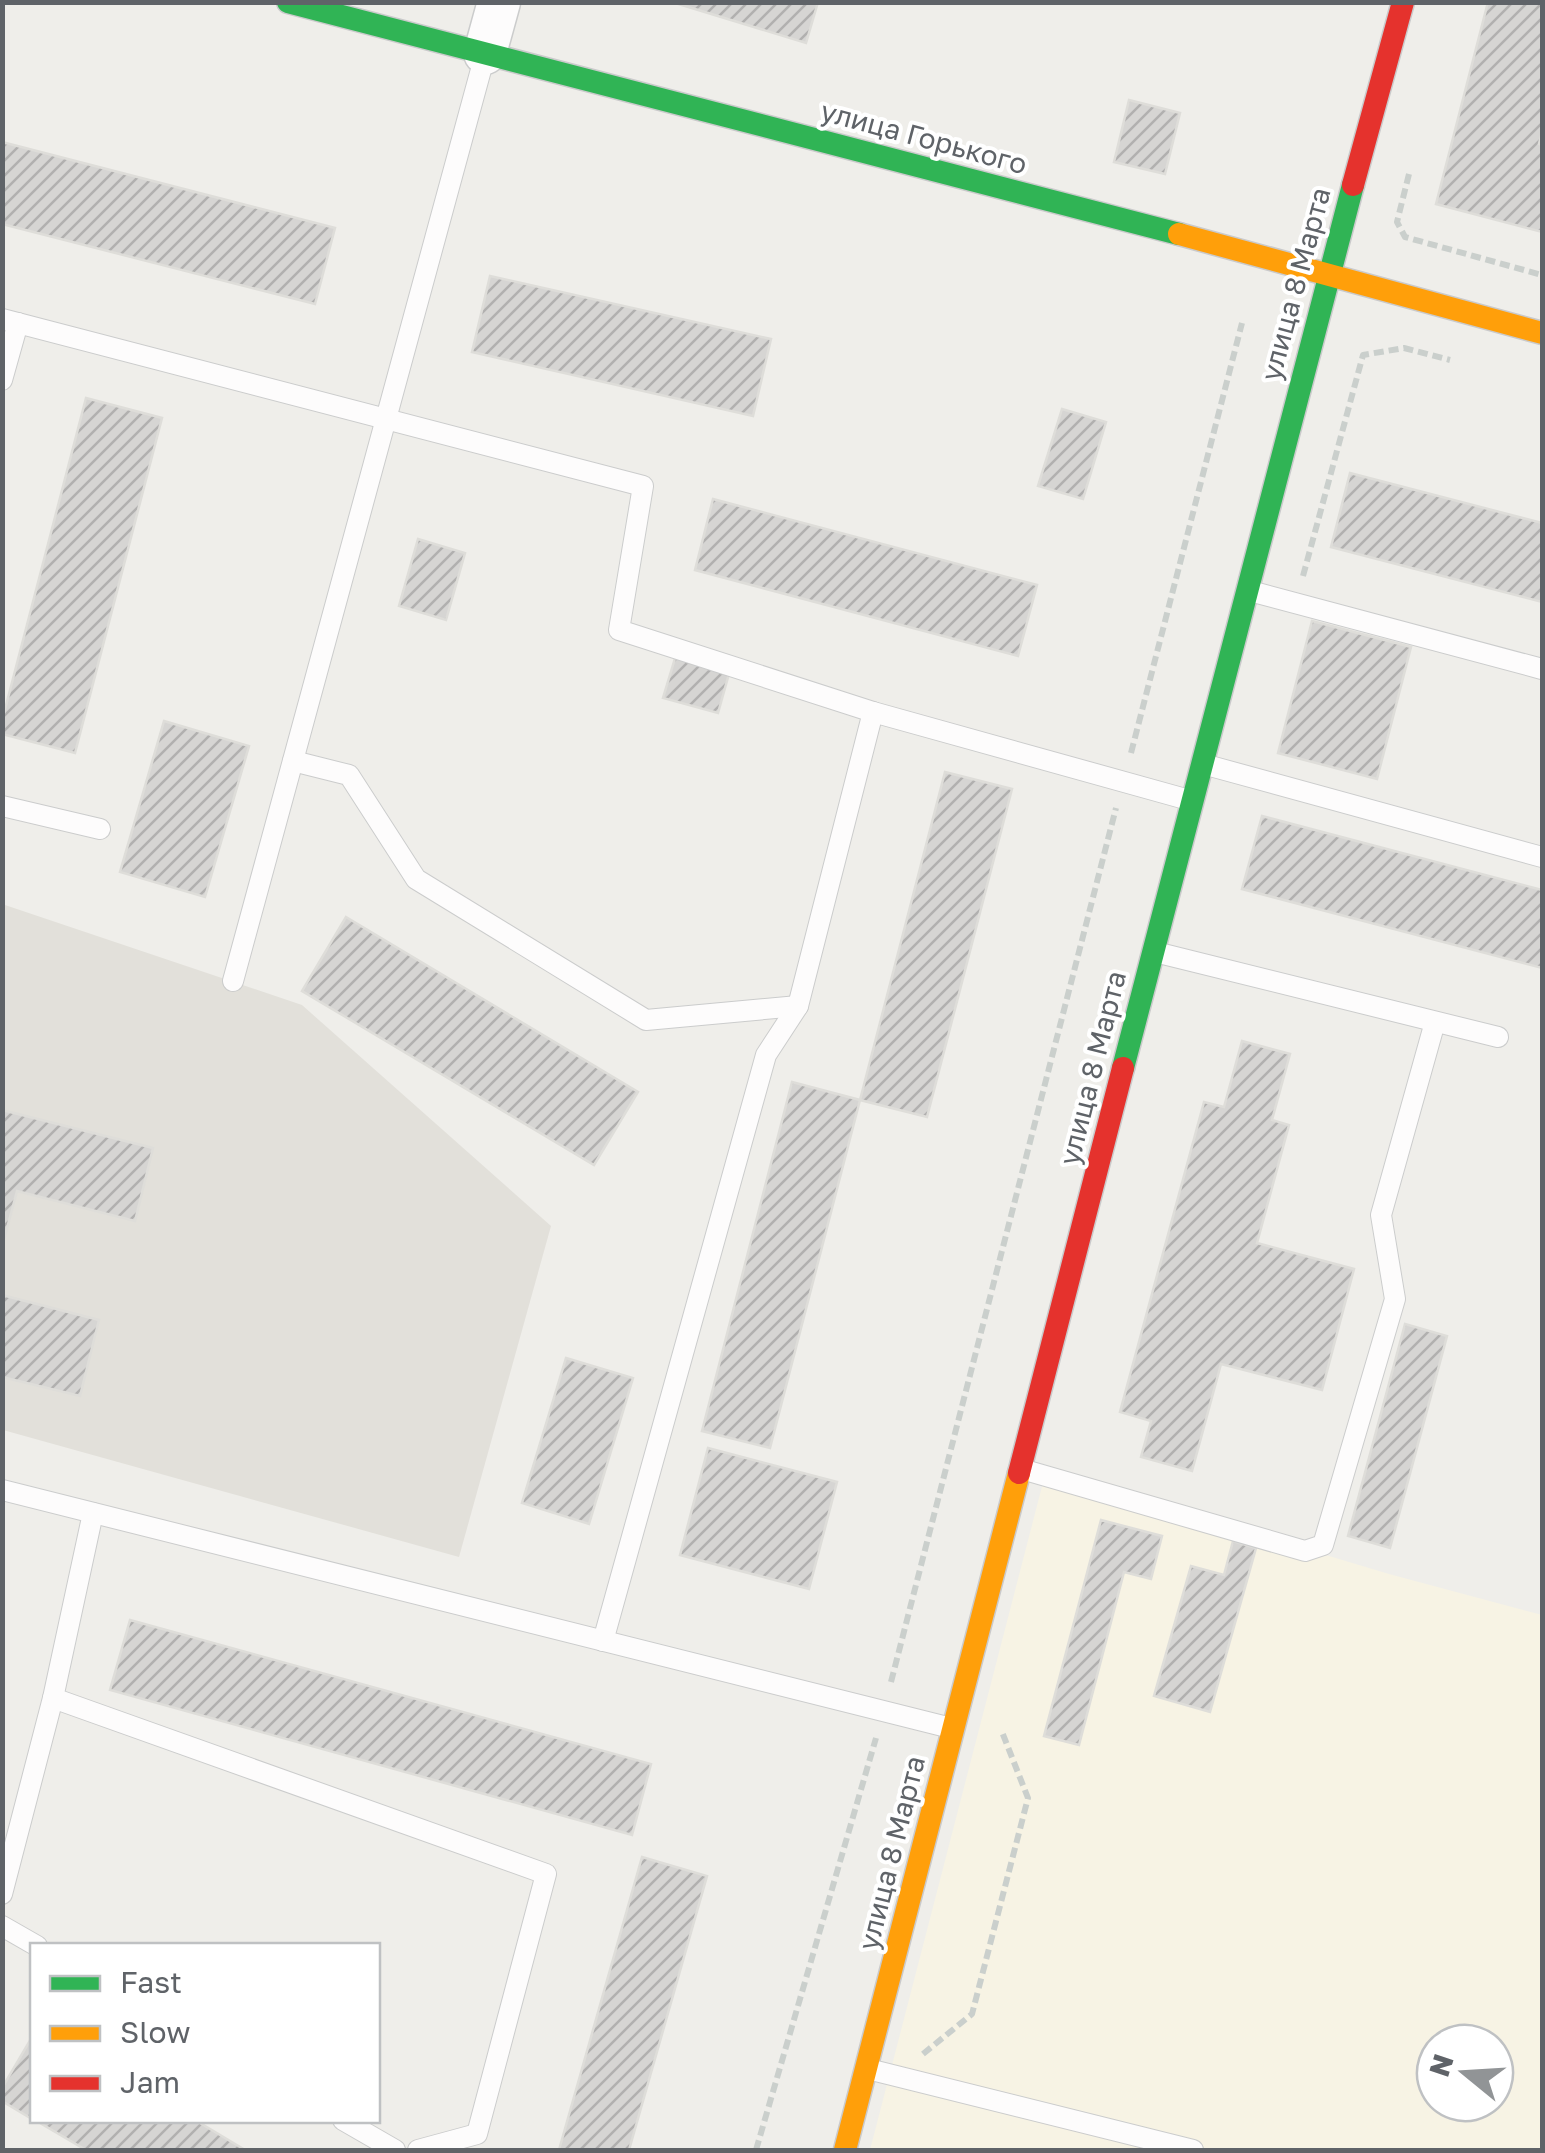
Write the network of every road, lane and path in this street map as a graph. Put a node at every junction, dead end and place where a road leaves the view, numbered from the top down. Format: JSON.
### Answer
{"nodes":[{"id":1,"x":288,"y":2,"type":"edge"},
{"id":2,"x":499,"y":2,"type":"edge"},
{"id":3,"x":1403,"y":2,"type":"edge"},
{"id":4,"x":485,"y":54,"type":"junction"},
{"id":5,"x":1410,"y":167,"type":"dead end"},
{"id":6,"x":1328,"y":274,"type":"junction"},
{"id":7,"x":1542,"y":276,"type":"edge"},
{"id":8,"x":10,"y":321,"type":"edge"},
{"id":9,"x":1242,"y":323,"type":"dead end"},
{"id":10,"x":1542,"y":333,"type":"edge"},
{"id":11,"x":1456,"y":362,"type":"dead end"},
{"id":12,"x":2,"y":380,"type":"edge"},
{"id":13,"x":386,"y":418,"type":"junction"},
{"id":14,"x":1246,"y":590,"type":"junction"},
{"id":15,"x":1296,"y":602,"type":"junction"},
{"id":16,"x":1542,"y":669,"type":"edge"},
{"id":17,"x":873,"y":712,"type":"junction"},
{"id":18,"x":292,"y":761,"type":"junction"},
{"id":19,"x":1202,"y":763,"type":"junction"},
{"id":20,"x":1123,"y":782,"type":"junction"},
{"id":21,"x":1192,"y":801,"type":"junction"},
{"id":22,"x":2,"y":806,"type":"edge"},
{"id":23,"x":100,"y":830,"type":"dead end"},
{"id":24,"x":1542,"y":858,"type":"edge"},
{"id":25,"x":1154,"y":952,"type":"junction"},
{"id":26,"x":233,"y":981,"type":"dead end"},
{"id":27,"x":798,"y":1006,"type":"junction"},
{"id":28,"x":1435,"y":1022,"type":"junction"},
{"id":29,"x":1498,"y":1037,"type":"dead end"},
{"id":30,"x":1020,"y":1468,"type":"junction"},
{"id":31,"x":2,"y":1490,"type":"edge"},
{"id":32,"x":93,"y":1513,"type":"junction"},
{"id":33,"x":603,"y":1640,"type":"junction"},
{"id":34,"x":54,"y":1698,"type":"junction"},
{"id":35,"x":884,"y":1711,"type":"junction"},
{"id":36,"x":954,"y":1728,"type":"junction"},
{"id":37,"x":1002,"y":1730,"type":"dead end"},
{"id":38,"x":2,"y":1894,"type":"edge"},
{"id":39,"x":2,"y":1926,"type":"edge"},
{"id":40,"x":32,"y":1943,"type":"edge"},
{"id":41,"x":866,"y":2069,"type":"junction"},
{"id":42,"x":897,"y":2076,"type":"junction"},
{"id":43,"x":348,"y":2123,"type":"edge"},
{"id":44,"x":395,"y":2150,"type":"edge"},
{"id":45,"x":418,"y":2150,"type":"edge"},
{"id":46,"x":756,"y":2150,"type":"edge"},
{"id":47,"x":845,"y":2150,"type":"edge"},
{"id":48,"x":1193,"y":2150,"type":"edge"}],
"edges":[{"from":1,"to":4,"type":"street","name":"улица Горького"},
{"from":2,"to":4,"type":"street"},
{"from":3,"to":6,"type":"street","name":"улица 8 Марта"},
{"from":4,"to":6,"type":"street","name":"улица Горького"},
{"from":4,"to":13,"type":"lane"},
{"from":5,"to":7,"type":"path"},
{"from":6,"to":10,"type":"street","name":"улица Горького"},
{"from":6,"to":14,"type":"street","name":"улица 8 Марта"},
{"from":8,"to":12,"type":"lane"},
{"from":8,"to":13,"type":"lane"},
{"from":9,"to":20,"type":"path"},
{"from":11,"to":15,"type":"path"},
{"from":13,"to":17,"type":"lane"},
{"from":13,"to":18,"type":"lane"},
{"from":14,"to":15,"type":"lane"},
{"from":14,"to":19,"type":"street","name":"улица 8 Марта"},
{"from":15,"to":16,"type":"lane"},
{"from":17,"to":20,"type":"lane"},
{"from":17,"to":27,"type":"lane"},
{"from":18,"to":26,"type":"lane"},
{"from":18,"to":27,"type":"lane"},
{"from":19,"to":21,"type":"street","name":"улица 8 Марта"},
{"from":19,"to":24,"type":"lane"},
{"from":20,"to":21,"type":"lane"},
{"from":20,"to":35,"type":"path"},
{"from":21,"to":25,"type":"street","name":"улица 8 Марта"},
{"from":22,"to":23,"type":"lane"},
{"from":25,"to":28,"type":"lane"},
{"from":25,"to":30,"type":"street","name":"улица 8 Марта"},
{"from":27,"to":33,"type":"lane"},
{"from":28,"to":29,"type":"lane"},
{"from":28,"to":30,"type":"lane"},
{"from":30,"to":36,"type":"street","name":"улица 8 Марта"},
{"from":31,"to":32,"type":"lane"},
{"from":32,"to":33,"type":"lane"},
{"from":32,"to":34,"type":"lane"},
{"from":33,"to":35,"type":"lane"},
{"from":34,"to":38,"type":"lane"},
{"from":34,"to":45,"type":"lane"},
{"from":35,"to":36,"type":"lane"},
{"from":35,"to":46,"type":"path"},
{"from":36,"to":41,"type":"street","name":"улица 8 Марта"},
{"from":37,"to":42,"type":"path"},
{"from":39,"to":40,"type":"lane"},
{"from":41,"to":42,"type":"lane"},
{"from":41,"to":47,"type":"street","name":"улица 8 Марта"},
{"from":42,"to":48,"type":"lane"},
{"from":43,"to":44,"type":"lane"}]}
